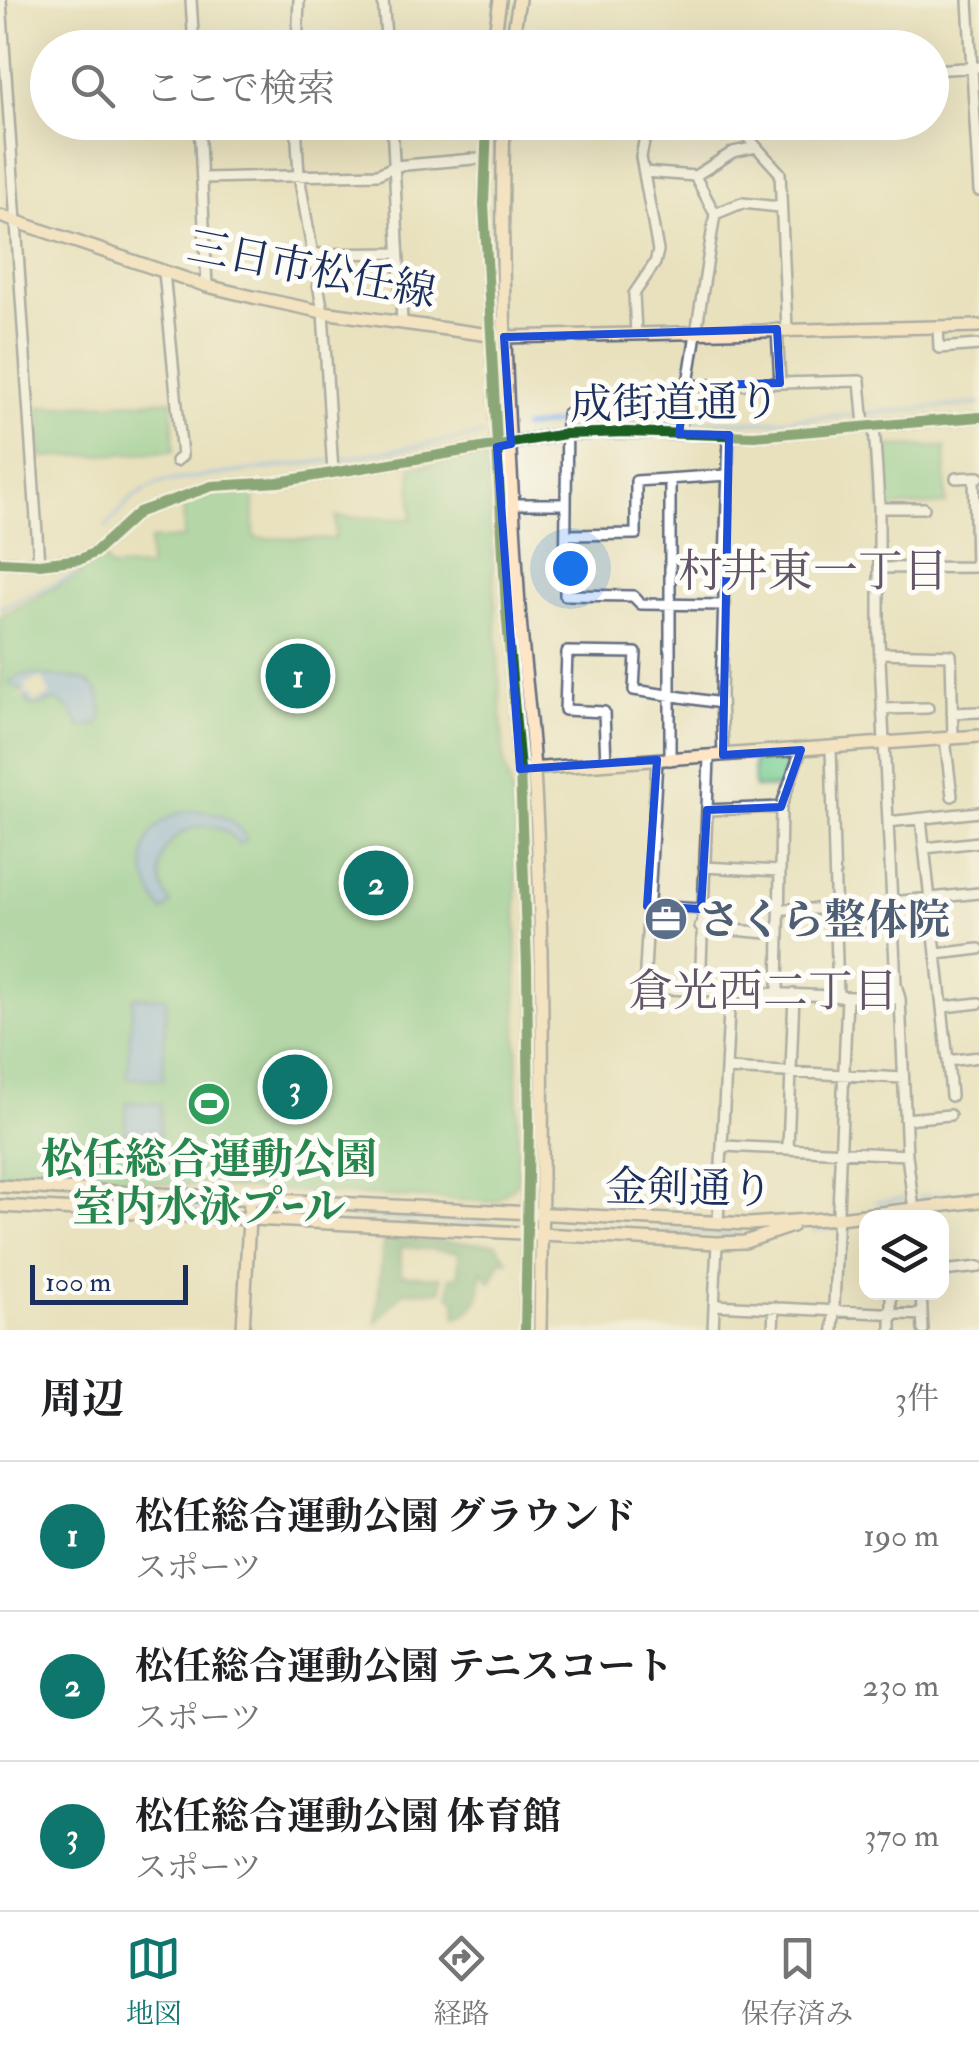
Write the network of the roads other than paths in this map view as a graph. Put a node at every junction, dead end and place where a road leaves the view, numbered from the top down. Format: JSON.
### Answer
{"nodes":[{"id":1,"x":1,"y":0,"type":"edge"},
{"id":2,"x":191,"y":0,"type":"edge"},
{"id":3,"x":299,"y":0,"type":"edge"},
{"id":4,"x":383,"y":0,"type":"edge"},
{"id":5,"x":500,"y":0,"type":"edge"},
{"id":6,"x":518,"y":0,"type":"edge"},
{"id":7,"x":968,"y":0,"type":"edge"},
{"id":8,"x":193,"y":30,"type":"edge"},
{"id":9,"x":298,"y":30,"type":"edge"},
{"id":10,"x":385,"y":30,"type":"edge"},
{"id":11,"x":496,"y":30,"type":"edge"},
{"id":12,"x":514,"y":30,"type":"edge"},
{"id":13,"x":975,"y":68,"type":"edge"},
{"id":14,"x":949,"y":69,"type":"edge"},
{"id":15,"x":977,"y":134,"type":"edge"},
{"id":16,"x":200,"y":140,"type":"edge"},
{"id":17,"x":297,"y":140,"type":"edge"},
{"id":18,"x":393,"y":140,"type":"edge"},
{"id":19,"x":485,"y":140,"type":"edge"},
{"id":20,"x":503,"y":140,"type":"edge"},
{"id":21,"x":644,"y":140,"type":"edge"},
{"id":22,"x":750,"y":140,"type":"edge"},
{"id":23,"x":756,"y":147,"type":"junction"},
{"id":24,"x":484,"y":158,"type":"junction"},
{"id":25,"x":395,"y":166,"type":"junction"},
{"id":26,"x":644,"y":172,"type":"junction"},
{"id":27,"x":300,"y":176,"type":"junction"},
{"id":28,"x":695,"y":176,"type":"junction"},
{"id":29,"x":203,"y":178,"type":"junction"},
{"id":30,"x":979,"y":191,"type":"edge"},
{"id":31,"x":779,"y":206,"type":"junction"},
{"id":32,"x":715,"y":214,"type":"junction"},
{"id":33,"x":0,"y":216,"type":"edge"},
{"id":34,"x":15,"y":221,"type":"junction"},
{"id":35,"x":312,"y":254,"type":"junction"},
{"id":36,"x":398,"y":254,"type":"junction"},
{"id":37,"x":164,"y":272,"type":"junction"},
{"id":38,"x":206,"y":286,"type":"junction"},
{"id":39,"x":323,"y":312,"type":"junction"},
{"id":40,"x":402,"y":322,"type":"junction"},
{"id":41,"x":979,"y":326,"type":"edge"},
{"id":42,"x":938,"y":327,"type":"junction"},
{"id":43,"x":782,"y":329,"type":"junction"},
{"id":44,"x":695,"y":331,"type":"junction"},
{"id":45,"x":490,"y":333,"type":"junction"},
{"id":46,"x":636,"y":333,"type":"junction"},
{"id":47,"x":504,"y":337,"type":"junction"},
{"id":48,"x":979,"y":345,"type":"edge"},
{"id":49,"x":780,"y":383,"type":"junction"},
{"id":50,"x":686,"y":386,"type":"junction"},
{"id":51,"x":979,"y":418,"type":"edge"},
{"id":52,"x":681,"y":420,"type":"junction"},
{"id":53,"x":868,"y":424,"type":"junction"},
{"id":54,"x":568,"y":426,"type":"junction"},
{"id":55,"x":729,"y":436,"type":"junction"},
{"id":56,"x":511,"y":444,"type":"junction"},
{"id":57,"x":497,"y":447,"type":"junction"},
{"id":58,"x":176,"y":462,"type":"dead end"},
{"id":59,"x":333,"y":463,"type":"junction"},
{"id":60,"x":727,"y":475,"type":"junction"},
{"id":61,"x":977,"y":477,"type":"edge"},
{"id":62,"x":956,"y":478,"type":"dead end"},
{"id":63,"x":670,"y":480,"type":"junction"},
{"id":64,"x":514,"y":504,"type":"junction"},
{"id":65,"x":566,"y":504,"type":"junction"},
{"id":66,"x":879,"y":508,"type":"junction"},
{"id":67,"x":924,"y":508,"type":"dead end"},
{"id":68,"x":567,"y":535,"type":"junction"},
{"id":69,"x":0,"y":562,"type":"edge"},
{"id":70,"x":39,"y":564,"type":"junction"},
{"id":71,"x":978,"y":567,"type":"edge"},
{"id":72,"x":879,"y":568,"type":"junction"},
{"id":73,"x":669,"y":604,"type":"junction"},
{"id":74,"x":725,"y":606,"type":"junction"},
{"id":75,"x":880,"y":654,"type":"junction"},
{"id":76,"x":670,"y":697,"type":"junction"},
{"id":77,"x":721,"y":703,"type":"junction"},
{"id":78,"x":928,"y":708,"type":"dead end"},
{"id":79,"x":882,"y":709,"type":"junction"},
{"id":80,"x":979,"y":712,"type":"edge"},
{"id":81,"x":952,"y":713,"type":"junction"},
{"id":82,"x":979,"y":736,"type":"edge"},
{"id":83,"x":949,"y":738,"type":"junction"},
{"id":84,"x":884,"y":745,"type":"junction"},
{"id":85,"x":831,"y":748,"type":"junction"},
{"id":86,"x":802,"y":750,"type":"junction"},
{"id":87,"x":716,"y":756,"type":"junction"},
{"id":88,"x":664,"y":760,"type":"junction"},
{"id":89,"x":606,"y":764,"type":"junction"},
{"id":90,"x":534,"y":768,"type":"junction"},
{"id":91,"x":520,"y":769,"type":"junction"},
{"id":92,"x":952,"y":796,"type":"dead end"},
{"id":93,"x":780,"y":807,"type":"junction"},
{"id":94,"x":707,"y":810,"type":"junction"},
{"id":95,"x":979,"y":812,"type":"edge"},
{"id":96,"x":921,"y":818,"type":"junction"},
{"id":97,"x":888,"y":822,"type":"junction"},
{"id":98,"x":979,"y":842,"type":"edge"},
{"id":99,"x":925,"y":848,"type":"junction"},
{"id":100,"x":704,"y":867,"type":"junction"},
{"id":101,"x":779,"y":871,"type":"junction"},
{"id":102,"x":979,"y":892,"type":"edge"},
{"id":103,"x":931,"y":897,"type":"junction"},
{"id":104,"x":892,"y":902,"type":"junction"},
{"id":105,"x":648,"y":906,"type":"junction"},
{"id":106,"x":701,"y":909,"type":"junction"},
{"id":107,"x":779,"y":909,"type":"junction"},
{"id":108,"x":835,"y":909,"type":"junction"},
{"id":109,"x":700,"y":927,"type":"junction"},
{"id":110,"x":779,"y":934,"type":"junction"},
{"id":111,"x":979,"y":949,"type":"edge"},
{"id":112,"x":937,"y":954,"type":"junction"},
{"id":113,"x":700,"y":990,"type":"junction"},
{"id":114,"x":730,"y":992,"type":"junction"},
{"id":115,"x":778,"y":994,"type":"junction"},
{"id":116,"x":794,"y":994,"type":"junction"},
{"id":117,"x":842,"y":997,"type":"junction"},
{"id":118,"x":900,"y":1000,"type":"junction"},
{"id":119,"x":979,"y":1002,"type":"edge"},
{"id":120,"x":944,"y":1007,"type":"junction"},
{"id":121,"x":979,"y":1057,"type":"edge"},
{"id":122,"x":948,"y":1060,"type":"junction"},
{"id":123,"x":726,"y":1069,"type":"junction"},
{"id":124,"x":791,"y":1073,"type":"junction"},
{"id":125,"x":845,"y":1076,"type":"junction"},
{"id":126,"x":903,"y":1078,"type":"junction"},
{"id":127,"x":951,"y":1096,"type":"dead end"},
{"id":128,"x":950,"y":1115,"type":"dead end"},
{"id":129,"x":905,"y":1118,"type":"junction"},
{"id":130,"x":724,"y":1146,"type":"junction"},
{"id":131,"x":788,"y":1148,"type":"junction"},
{"id":132,"x":842,"y":1152,"type":"junction"},
{"id":133,"x":907,"y":1155,"type":"junction"},
{"id":134,"x":0,"y":1186,"type":"edge"},
{"id":135,"x":250,"y":1200,"type":"junction"},
{"id":136,"x":979,"y":1201,"type":"edge"},
{"id":137,"x":0,"y":1206,"type":"edge"},
{"id":138,"x":915,"y":1210,"type":"edge"},
{"id":139,"x":931,"y":1210,"type":"edge"},
{"id":140,"x":526,"y":1214,"type":"junction"},
{"id":141,"x":542,"y":1215,"type":"junction"},
{"id":142,"x":248,"y":1218,"type":"junction"},
{"id":143,"x":806,"y":1221,"type":"junction"},
{"id":144,"x":859,"y":1221,"type":"edge"},
{"id":145,"x":718,"y":1222,"type":"junction"},
{"id":146,"x":839,"y":1225,"type":"junction"},
{"id":147,"x":526,"y":1235,"type":"junction"},
{"id":148,"x":542,"y":1235,"type":"junction"},
{"id":149,"x":718,"y":1243,"type":"junction"},
{"id":150,"x":979,"y":1266,"type":"edge"},
{"id":151,"x":949,"y":1270,"type":"edge"},
{"id":152,"x":891,"y":1300,"type":"edge"},
{"id":153,"x":921,"y":1300,"type":"edge"},
{"id":154,"x":714,"y":1305,"type":"junction"},
{"id":155,"x":774,"y":1307,"type":"junction"},
{"id":156,"x":835,"y":1310,"type":"junction"},
{"id":157,"x":891,"y":1314,"type":"junction"},
{"id":158,"x":922,"y":1315,"type":"junction"},
{"id":159,"x":243,"y":1330,"type":"edge"},
{"id":160,"x":525,"y":1330,"type":"edge"},
{"id":161,"x":540,"y":1330,"type":"edge"},
{"id":162,"x":713,"y":1330,"type":"edge"},
{"id":163,"x":773,"y":1330,"type":"edge"},
{"id":164,"x":833,"y":1330,"type":"edge"},
{"id":165,"x":891,"y":1330,"type":"edge"},
{"id":166,"x":923,"y":1330,"type":"edge"}],
"edges":[{"from":1,"to":34,"type":"street"},
{"from":2,"to":8,"type":"street"},
{"from":3,"to":9,"type":"street"},
{"from":4,"to":10,"type":"street"},
{"from":5,"to":11,"type":"street"},
{"from":6,"to":12,"type":"street"},
{"from":7,"to":13,"type":"street"},
{"from":13,"to":14,"type":"street"},
{"from":13,"to":15,"type":"street"},
{"from":15,"to":30,"type":"street"},
{"from":16,"to":29,"type":"street"},
{"from":17,"to":27,"type":"street"},
{"from":18,"to":25,"type":"street"},
{"from":19,"to":24,"type":"street"},
{"from":20,"to":47,"type":"street"},
{"from":21,"to":26,"type":"street"},
{"from":22,"to":23,"type":"street"},
{"from":23,"to":28,"type":"street"},
{"from":23,"to":31,"type":"street"},
{"from":24,"to":25,"type":"street"},
{"from":24,"to":45,"type":"street"},
{"from":25,"to":27,"type":"street"},
{"from":25,"to":36,"type":"street"},
{"from":26,"to":28,"type":"street"},
{"from":26,"to":46,"type":"street"},
{"from":27,"to":29,"type":"street"},
{"from":27,"to":35,"type":"street"},
{"from":28,"to":32,"type":"street"},
{"from":29,"to":38,"type":"street"},
{"from":31,"to":32,"type":"street"},
{"from":31,"to":43,"type":"street"},
{"from":32,"to":44,"type":"street"},
{"from":33,"to":34,"type":"street","name":"三日市松任線"},
{"from":34,"to":37,"type":"street","name":"三日市松任線"},
{"from":34,"to":70,"type":"street"},
{"from":35,"to":36,"type":"street"},
{"from":35,"to":39,"type":"street"},
{"from":36,"to":40,"type":"street"},
{"from":37,"to":38,"type":"street","name":"三日市松任線"},
{"from":37,"to":58,"type":"street"},
{"from":38,"to":39,"type":"street","name":"三日市松任線"},
{"from":39,"to":40,"type":"street","name":"三日市松任線"},
{"from":39,"to":59,"type":"street"},
{"from":40,"to":45,"type":"street","name":"三日市松任線"},
{"from":41,"to":42,"type":"street","name":"三日市松任線"},
{"from":42,"to":43,"type":"street","name":"三日市松任線"},
{"from":42,"to":48,"type":"street"},
{"from":43,"to":44,"type":"street","name":"三日市松任線"},
{"from":43,"to":49,"type":"street"},
{"from":44,"to":46,"type":"street","name":"三日市松任線"},
{"from":44,"to":50,"type":"street"},
{"from":45,"to":47,"type":"street","name":"三日市松任線"},
{"from":45,"to":57,"type":"street"},
{"from":46,"to":47,"type":"street","name":"三日市松任線"},
{"from":47,"to":56,"type":"street"},
{"from":49,"to":50,"type":"street"},
{"from":49,"to":53,"type":"street"},
{"from":50,"to":52,"type":"street"},
{"from":51,"to":53,"type":"street","name":"成街道通り"},
{"from":52,"to":54,"type":"street","name":"成街道通り"},
{"from":52,"to":54,"type":"street"},
{"from":52,"to":55,"type":"street","name":"成街道通り"},
{"from":53,"to":55,"type":"street","name":"成街道通り"},
{"from":53,"to":66,"type":"street"},
{"from":54,"to":56,"type":"street","name":"成街道通り"},
{"from":54,"to":65,"type":"street"},
{"from":55,"to":60,"type":"street"},
{"from":56,"to":57,"type":"street","name":"成街道通り"},
{"from":56,"to":64,"type":"street"},
{"from":57,"to":59,"type":"street","name":"成街道通り"},
{"from":57,"to":91,"type":"street"},
{"from":59,"to":70,"type":"street","name":"成街道通り"},
{"from":60,"to":63,"type":"street"},
{"from":60,"to":74,"type":"street"},
{"from":61,"to":62,"type":"street"},
{"from":61,"to":71,"type":"street"},
{"from":63,"to":68,"type":"street"},
{"from":63,"to":73,"type":"street"},
{"from":64,"to":65,"type":"street"},
{"from":64,"to":90,"type":"street"},
{"from":65,"to":68,"type":"street"},
{"from":66,"to":67,"type":"street"},
{"from":66,"to":72,"type":"street"},
{"from":68,"to":73,"type":"street"},
{"from":69,"to":70,"type":"street"},
{"from":71,"to":72,"type":"street"},
{"from":72,"to":75,"type":"street"},
{"from":73,"to":74,"type":"street"},
{"from":73,"to":76,"type":"street"},
{"from":74,"to":77,"type":"street"},
{"from":75,"to":79,"type":"street"},
{"from":75,"to":81,"type":"street"},
{"from":76,"to":77,"type":"street"},
{"from":76,"to":88,"type":"street"},
{"from":76,"to":89,"type":"street"},
{"from":77,"to":87,"type":"street"},
{"from":78,"to":79,"type":"street"},
{"from":79,"to":84,"type":"street"},
{"from":80,"to":81,"type":"street"},
{"from":81,"to":83,"type":"street"},
{"from":82,"to":83,"type":"street"},
{"from":83,"to":84,"type":"street"},
{"from":83,"to":92,"type":"street"},
{"from":84,"to":85,"type":"street"},
{"from":84,"to":97,"type":"street"},
{"from":85,"to":86,"type":"street"},
{"from":85,"to":108,"type":"street"},
{"from":86,"to":87,"type":"street"},
{"from":86,"to":93,"type":"street"},
{"from":87,"to":88,"type":"street"},
{"from":87,"to":94,"type":"street"},
{"from":88,"to":89,"type":"street"},
{"from":88,"to":105,"type":"street"},
{"from":89,"to":90,"type":"street"},
{"from":90,"to":91,"type":"street"},
{"from":90,"to":141,"type":"street"},
{"from":91,"to":140,"type":"street"},
{"from":93,"to":94,"type":"street"},
{"from":93,"to":101,"type":"street"},
{"from":94,"to":100,"type":"street"},
{"from":95,"to":96,"type":"street"},
{"from":96,"to":97,"type":"street"},
{"from":96,"to":99,"type":"street"},
{"from":97,"to":104,"type":"street"},
{"from":98,"to":99,"type":"street"},
{"from":99,"to":103,"type":"street"},
{"from":100,"to":101,"type":"street"},
{"from":100,"to":106,"type":"street"},
{"from":101,"to":107,"type":"street"},
{"from":102,"to":103,"type":"street"},
{"from":103,"to":104,"type":"street"},
{"from":103,"to":112,"type":"street"},
{"from":104,"to":118,"type":"street"},
{"from":105,"to":106,"type":"street"},
{"from":105,"to":113,"type":"street"},
{"from":106,"to":109,"type":"street"},
{"from":107,"to":108,"type":"street"},
{"from":107,"to":110,"type":"street"},
{"from":108,"to":117,"type":"street"},
{"from":109,"to":110,"type":"street"},
{"from":109,"to":113,"type":"street"},
{"from":110,"to":115,"type":"street"},
{"from":111,"to":112,"type":"street"},
{"from":112,"to":120,"type":"street"},
{"from":113,"to":114,"type":"street"},
{"from":114,"to":115,"type":"street"},
{"from":114,"to":123,"type":"street"},
{"from":115,"to":116,"type":"street"},
{"from":116,"to":117,"type":"street"},
{"from":116,"to":124,"type":"street"},
{"from":117,"to":118,"type":"street"},
{"from":117,"to":125,"type":"street"},
{"from":118,"to":126,"type":"street"},
{"from":119,"to":120,"type":"street"},
{"from":120,"to":122,"type":"street"},
{"from":121,"to":122,"type":"street"},
{"from":122,"to":127,"type":"street"},
{"from":123,"to":124,"type":"street"},
{"from":123,"to":130,"type":"street"},
{"from":124,"to":125,"type":"street"},
{"from":124,"to":131,"type":"street"},
{"from":125,"to":126,"type":"street"},
{"from":125,"to":132,"type":"street"},
{"from":126,"to":129,"type":"street"},
{"from":128,"to":129,"type":"street"},
{"from":129,"to":133,"type":"street"},
{"from":130,"to":131,"type":"street"},
{"from":130,"to":145,"type":"street"},
{"from":131,"to":132,"type":"street"},
{"from":132,"to":133,"type":"street"},
{"from":132,"to":146,"type":"street"},
{"from":133,"to":138,"type":"street"},
{"from":134,"to":135,"type":"street","name":"金剣通り"},
{"from":135,"to":140,"type":"street","name":"金剣通り"},
{"from":135,"to":142,"type":"street"},
{"from":136,"to":139,"type":"street"},
{"from":137,"to":142,"type":"street","name":"金剣通り"},
{"from":140,"to":141,"type":"street","name":"金剣通り"},
{"from":140,"to":147,"type":"street"},
{"from":141,"to":145,"type":"street","name":"金剣通り"},
{"from":141,"to":148,"type":"street"},
{"from":142,"to":147,"type":"street","name":"金剣通り"},
{"from":142,"to":159,"type":"street"},
{"from":143,"to":145,"type":"street","name":"金剣通り"},
{"from":143,"to":146,"type":"street"},
{"from":143,"to":149,"type":"street","name":"金剣通り"},
{"from":144,"to":146,"type":"street"},
{"from":146,"to":156,"type":"street"},
{"from":147,"to":148,"type":"street","name":"金剣通り"},
{"from":147,"to":160,"type":"street"},
{"from":148,"to":149,"type":"street","name":"金剣通り"},
{"from":148,"to":161,"type":"street"},
{"from":149,"to":154,"type":"street"},
{"from":150,"to":151,"type":"street"},
{"from":152,"to":157,"type":"street"},
{"from":153,"to":158,"type":"street"},
{"from":154,"to":155,"type":"street"},
{"from":154,"to":162,"type":"street"},
{"from":155,"to":156,"type":"street"},
{"from":155,"to":163,"type":"street"},
{"from":156,"to":157,"type":"street"},
{"from":156,"to":164,"type":"street"},
{"from":157,"to":158,"type":"street"},
{"from":157,"to":165,"type":"street"},
{"from":158,"to":166,"type":"street"}]}
